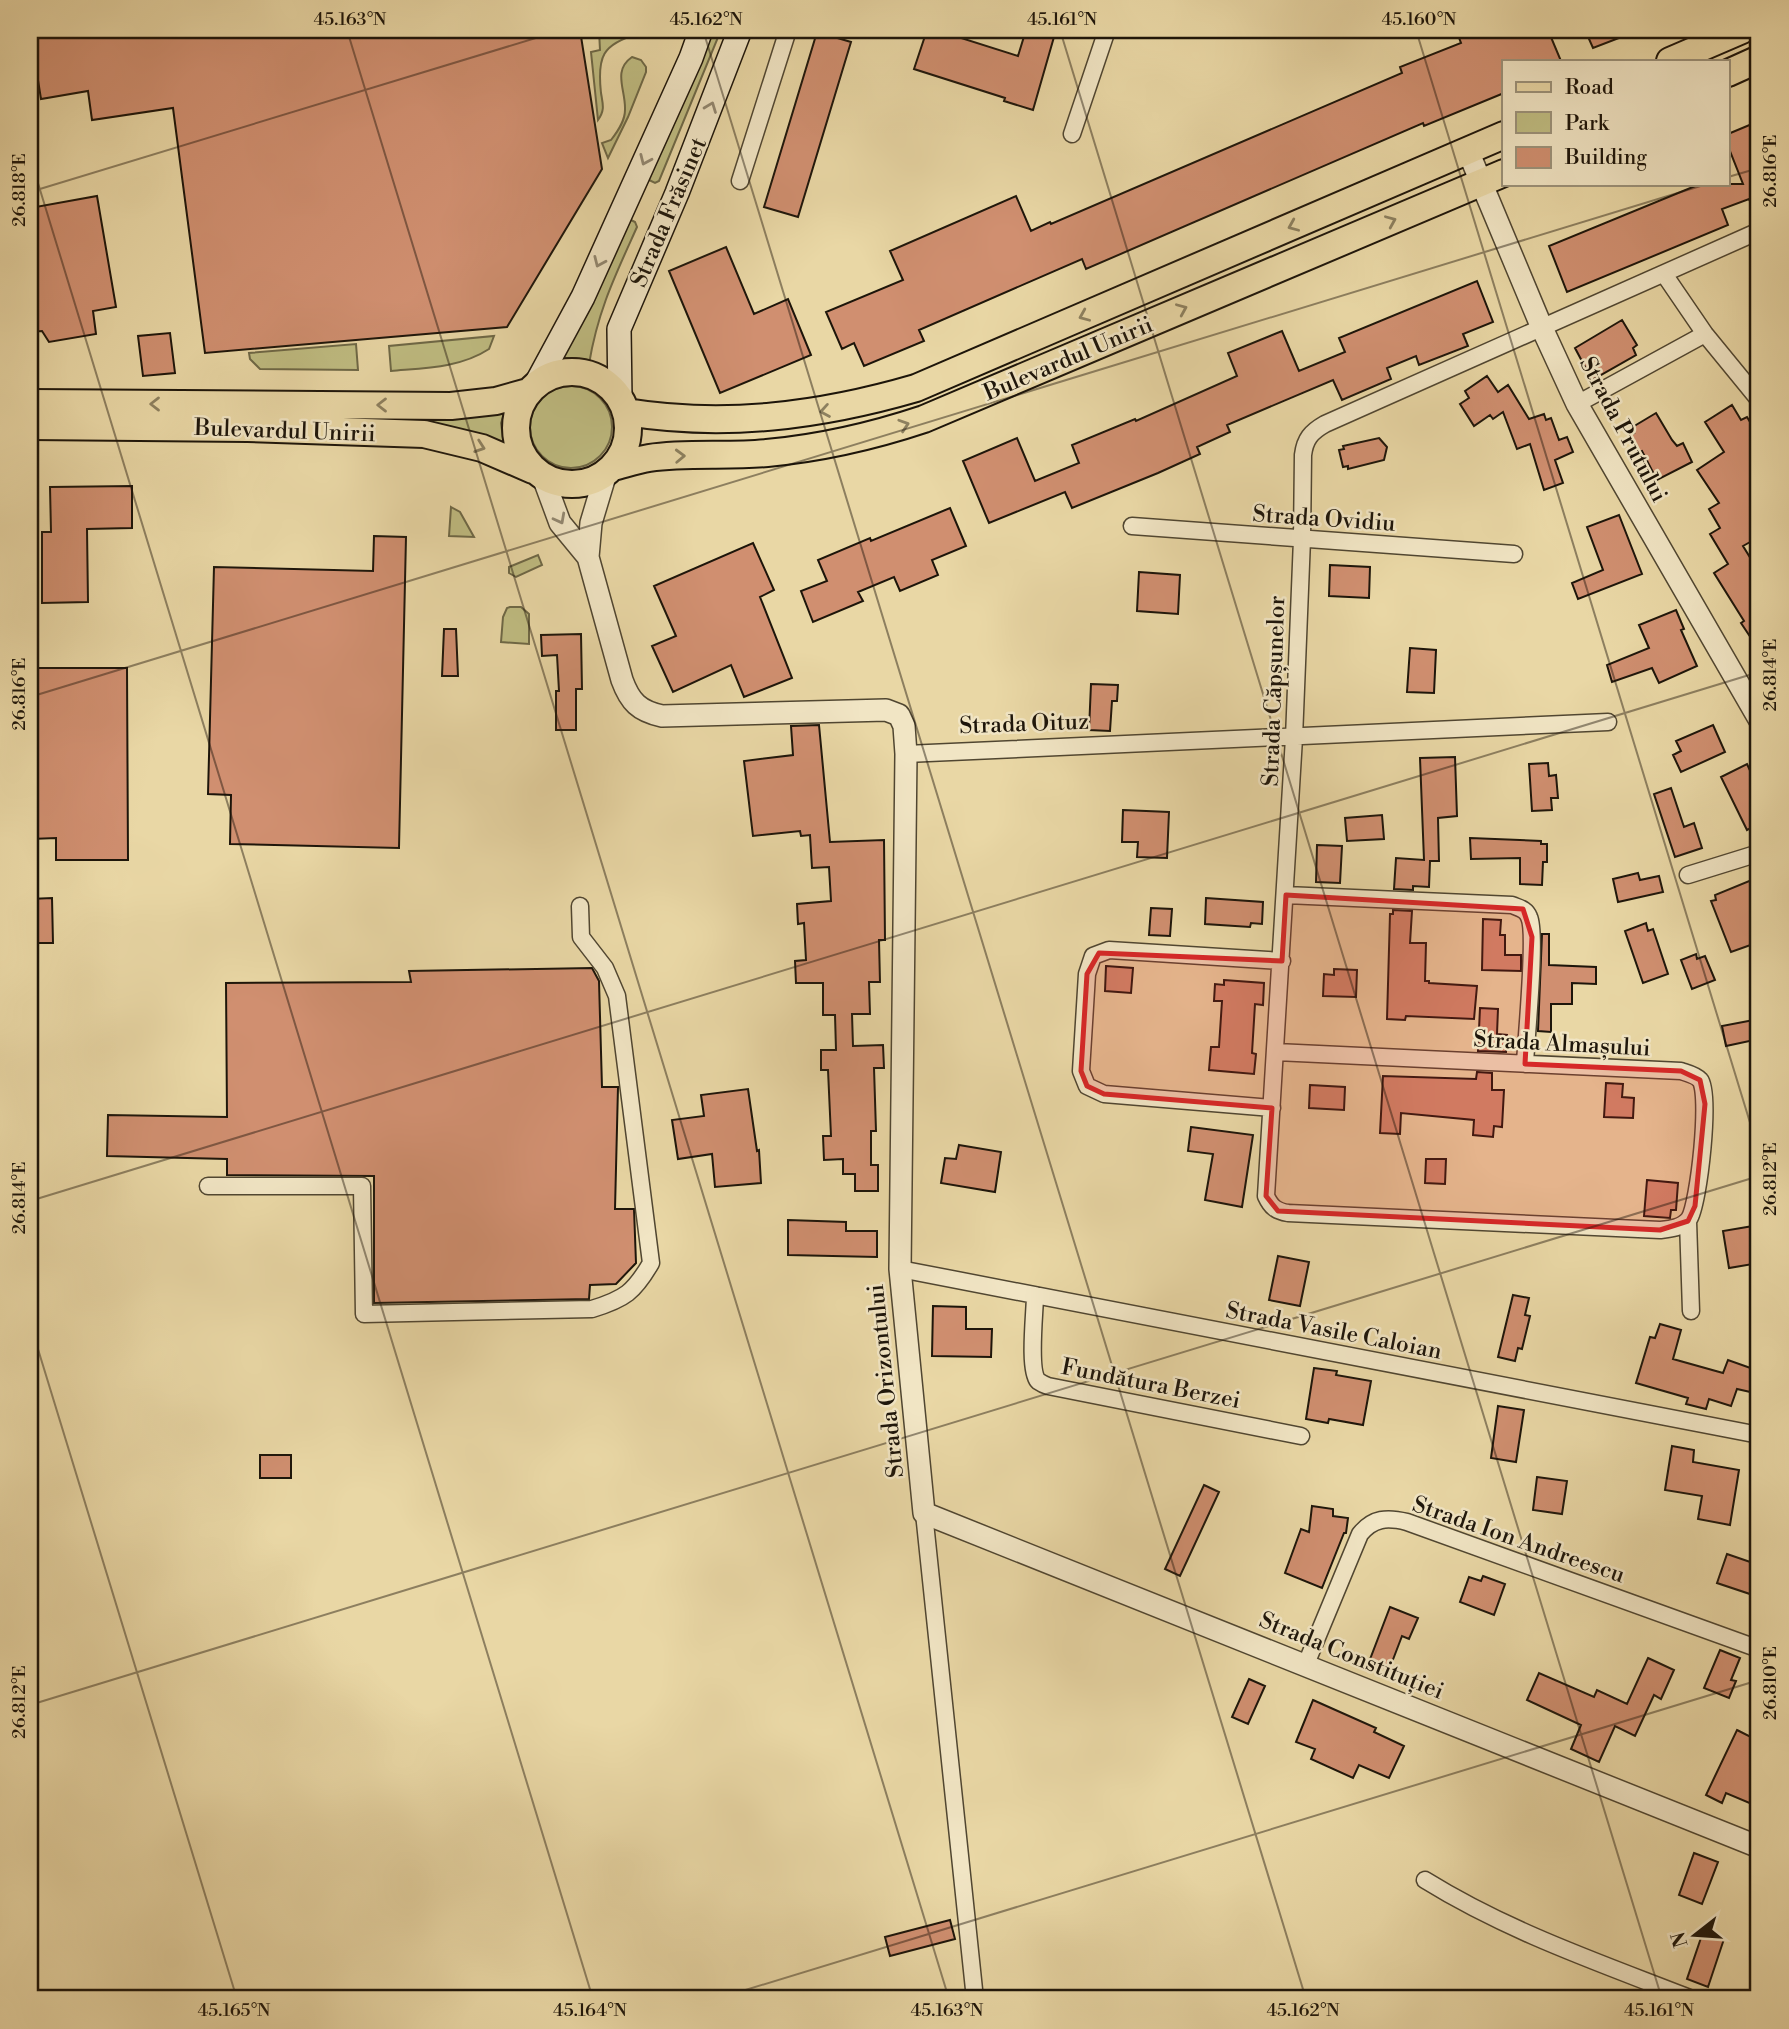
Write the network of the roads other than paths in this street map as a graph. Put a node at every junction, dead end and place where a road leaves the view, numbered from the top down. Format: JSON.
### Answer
{"nodes":[{"id":1,"x":701,"y":30,"type":"edge"},
{"id":2,"x":740,"y":30,"type":"edge"},
{"id":3,"x":788,"y":30,"type":"edge"},
{"id":4,"x":1107,"y":30,"type":"edge"},
{"id":5,"x":1742,"y":30,"type":"edge"},
{"id":6,"x":1759,"y":59,"type":"edge"},
{"id":7,"x":1673,"y":60,"type":"edge"},
{"id":8,"x":1730,"y":72,"type":"edge"},
{"id":9,"x":1072,"y":134,"type":"dead end"},
{"id":10,"x":1502,"y":136,"type":"edge"},
{"id":11,"x":1468,"y":150,"type":"junction"},
{"id":12,"x":1492,"y":178,"type":"edge"},
{"id":13,"x":740,"y":181,"type":"dead end"},
{"id":14,"x":1759,"y":231,"type":"edge"},
{"id":15,"x":1664,"y":274,"type":"junction"},
{"id":16,"x":1542,"y":328,"type":"junction"},
{"id":17,"x":1705,"y":334,"type":"junction"},
{"id":18,"x":532,"y":388,"type":"junction"},
{"id":19,"x":1759,"y":400,"type":"edge"},
{"id":20,"x":30,"y":403,"type":"edge"},
{"id":21,"x":1577,"y":404,"type":"junction"},
{"id":22,"x":623,"y":405,"type":"junction"},
{"id":23,"x":30,"y":426,"type":"edge"},
{"id":24,"x":609,"y":470,"type":"junction"},
{"id":25,"x":538,"y":473,"type":"junction"},
{"id":26,"x":1132,"y":526,"type":"dead end"},
{"id":27,"x":1303,"y":539,"type":"junction"},
{"id":28,"x":1514,"y":554,"type":"dead end"},
{"id":29,"x":588,"y":556,"type":"junction"},
{"id":30,"x":1759,"y":719,"type":"edge"},
{"id":31,"x":1608,"y":722,"type":"dead end"},
{"id":32,"x":1294,"y":738,"type":"junction"},
{"id":33,"x":906,"y":754,"type":"junction"},
{"id":34,"x":1759,"y":853,"type":"edge"},
{"id":35,"x":1688,"y":875,"type":"dead end"},
{"id":36,"x":1286,"y":895,"type":"junction"},
{"id":37,"x":580,"y":906,"type":"dead end"},
{"id":38,"x":1282,"y":961,"type":"junction"},
{"id":39,"x":1276,"y":1052,"type":"junction"},
{"id":40,"x":1525,"y":1064,"type":"junction"},
{"id":41,"x":1272,"y":1108,"type":"junction"},
{"id":42,"x":208,"y":1186,"type":"dead end"},
{"id":43,"x":1688,"y":1221,"type":"junction"},
{"id":44,"x":900,"y":1269,"type":"junction"},
{"id":45,"x":1035,"y":1295,"type":"junction"},
{"id":46,"x":1691,"y":1311,"type":"dead end"},
{"id":47,"x":1759,"y":1435,"type":"edge"},
{"id":48,"x":1301,"y":1436,"type":"dead end"},
{"id":49,"x":925,"y":1513,"type":"junction"},
{"id":50,"x":1759,"y":1649,"type":"edge"},
{"id":51,"x":1306,"y":1664,"type":"junction"},
{"id":52,"x":1759,"y":1847,"type":"edge"},
{"id":53,"x":1425,"y":1881,"type":"dead end"},
{"id":54,"x":975,"y":1999,"type":"edge"},
{"id":55,"x":1692,"y":1999,"type":"edge"}],
"edges":[{"from":1,"to":18,"type":"main road","name":"Strada Frăsinet","one_way":true},
{"from":22,"to":2,"type":"main road","name":"Strada Frăsinet","one_way":true},
{"from":3,"to":13,"type":"street"},
{"from":4,"to":9,"type":"street"},
{"from":5,"to":7,"type":"main road"},
{"from":6,"to":8,"type":"main road"},
{"from":10,"to":11,"type":"main road","name":"Bulevardul Unirii"},
{"from":11,"to":12,"type":"street","name":"Strada Prutului"},
{"from":11,"to":22,"type":"main road","name":"Bulevardul Unirii","one_way":true},
{"from":12,"to":16,"type":"street","name":"Strada Prutului"},
{"from":24,"to":12,"type":"main road","name":"Bulevardul Unirii","one_way":true},
{"from":14,"to":15,"type":"street","name":"Strada Căpșunelor"},
{"from":15,"to":16,"type":"street","name":"Strada Căpșunelor"},
{"from":15,"to":17,"type":"street"},
{"from":16,"to":21,"type":"street","name":"Strada Prutului"},
{"from":16,"to":27,"type":"street","name":"Strada Căpșunelor"},
{"from":17,"to":19,"type":"street"},
{"from":17,"to":21,"type":"street"},
{"from":18,"to":20,"type":"main road","name":"Bulevardul Unirii","one_way":true},
{"from":18,"to":22,"type":"main road"},
{"from":18,"to":25,"type":"main road"},
{"from":21,"to":30,"type":"street","name":"Strada Prutului"},
{"from":22,"to":24,"type":"main road"},
{"from":23,"to":25,"type":"main road","name":"Bulevardul Unirii","one_way":true},
{"from":24,"to":25,"type":"main road"},
{"from":24,"to":29,"type":"street"},
{"from":25,"to":29,"type":"street","one_way":true},
{"from":26,"to":27,"type":"street","name":"Strada Ovidiu"},
{"from":27,"to":28,"type":"street","name":"Strada Ovidiu"},
{"from":27,"to":32,"type":"street","name":"Strada Căpșunelor"},
{"from":29,"to":33,"type":"street"},
{"from":31,"to":32,"type":"street","name":"Strada Oituz"},
{"from":32,"to":33,"type":"street","name":"Strada Oituz"},
{"from":32,"to":36,"type":"street","name":"Strada Căpșunelor"},
{"from":33,"to":44,"type":"street","name":"Strada Orizontului"},
{"from":34,"to":35,"type":"street"},
{"from":36,"to":38,"type":"street","name":"Strada Căpșunelor"},
{"from":36,"to":40,"type":"street"},
{"from":37,"to":42,"type":"street"},
{"from":38,"to":39,"type":"street","name":"Strada Căpșunelor"},
{"from":38,"to":41,"type":"street"},
{"from":39,"to":40,"type":"street","name":"Strada Almașului"},
{"from":39,"to":41,"type":"street","name":"Strada Căpșunelor"},
{"from":40,"to":43,"type":"street","name":"Strada Almașului"},
{"from":41,"to":43,"type":"street","name":"Strada Căpșunelor"},
{"from":43,"to":46,"type":"street","name":"Strada Almașului"},
{"from":44,"to":45,"type":"street","name":"Strada Vasile Caloian"},
{"from":44,"to":49,"type":"street","name":"Strada Orizontului"},
{"from":45,"to":47,"type":"street","name":"Strada Vasile Caloian"},
{"from":45,"to":48,"type":"street","name":"Fundătura Berzei"},
{"from":49,"to":51,"type":"street","name":"Strada Constituției"},
{"from":49,"to":54,"type":"street","name":"Strada Orizontului"},
{"from":50,"to":51,"type":"street","name":"Strada Ion Andreescu"},
{"from":51,"to":52,"type":"street","name":"Strada Constituției"},
{"from":53,"to":55,"type":"street"}]}
